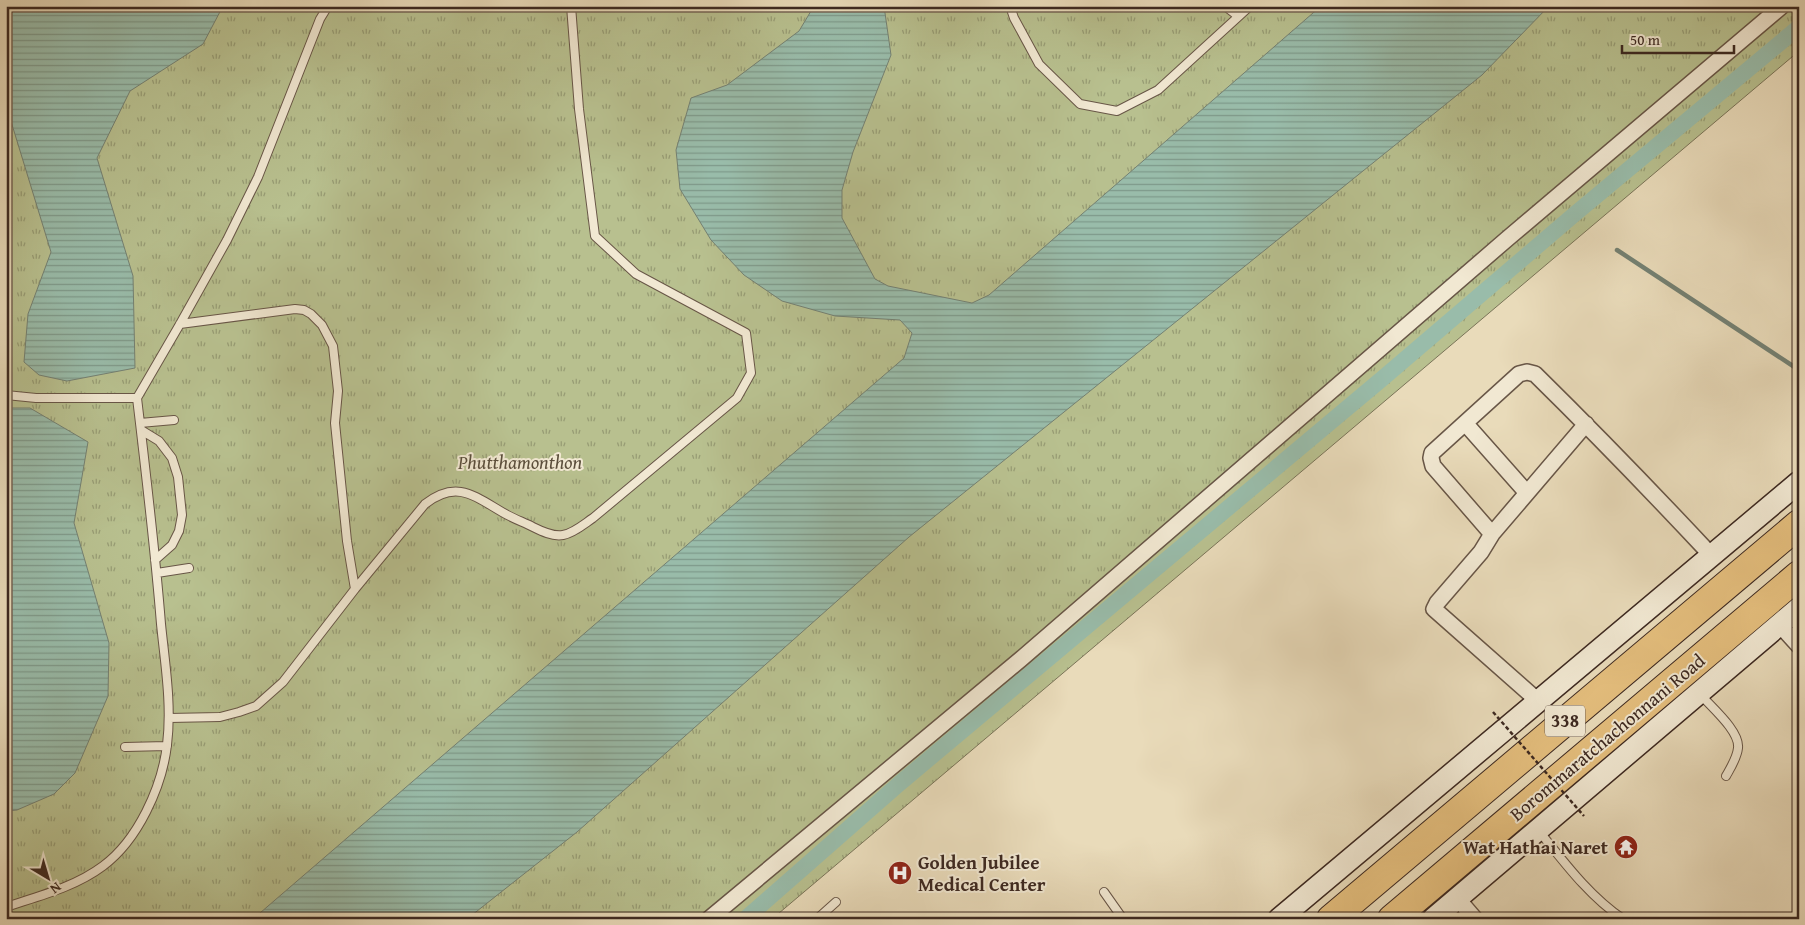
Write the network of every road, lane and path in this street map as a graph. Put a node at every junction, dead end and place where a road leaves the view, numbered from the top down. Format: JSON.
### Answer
{"nodes":[{"id":1,"x":328,"y":6,"type":"edge"},
{"id":2,"x":571,"y":6,"type":"edge"},
{"id":3,"x":1010,"y":6,"type":"edge"},
{"id":4,"x":1225,"y":6,"type":"edge"},
{"id":5,"x":1250,"y":6,"type":"edge"},
{"id":6,"x":1782,"y":6,"type":"edge"},
{"id":7,"x":1238,"y":16,"type":"junction"},
{"id":8,"x":180,"y":324,"type":"junction"},
{"id":9,"x":6,"y":395,"type":"edge"},
{"id":10,"x":137,"y":398,"type":"junction"},
{"id":11,"x":174,"y":420,"type":"dead end"},
{"id":12,"x":1465,"y":423,"type":"junction"},
{"id":13,"x":1586,"y":424,"type":"junction"},
{"id":14,"x":140,"y":427,"type":"junction"},
{"id":15,"x":1799,"y":482,"type":"edge"},
{"id":16,"x":1527,"y":493,"type":"junction"},
{"id":17,"x":1799,"y":524,"type":"edge"},
{"id":18,"x":1492,"y":534,"type":"junction"},
{"id":19,"x":1710,"y":555,"type":"junction"},
{"id":20,"x":155,"y":560,"type":"junction"},
{"id":21,"x":189,"y":568,"type":"dead end"},
{"id":22,"x":157,"y":574,"type":"junction"},
{"id":23,"x":1799,"y":575,"type":"edge"},
{"id":24,"x":355,"y":589,"type":"junction"},
{"id":25,"x":1799,"y":608,"type":"edge"},
{"id":26,"x":1779,"y":624,"type":"junction"},
{"id":27,"x":1799,"y":646,"type":"edge"},
{"id":28,"x":1698,"y":692,"type":"junction"},
{"id":29,"x":1538,"y":700,"type":"junction"},
{"id":30,"x":1493,"y":712,"type":"dead end"},
{"id":31,"x":169,"y":718,"type":"junction"},
{"id":32,"x":167,"y":746,"type":"junction"},
{"id":33,"x":125,"y":747,"type":"dead end"},
{"id":34,"x":1726,"y":776,"type":"dead end"},
{"id":35,"x":1584,"y":816,"type":"dead end"},
{"id":36,"x":1538,"y":829,"type":"junction"},
{"id":37,"x":1104,"y":892,"type":"dead end"},
{"id":38,"x":1457,"y":898,"type":"junction"},
{"id":39,"x":836,"y":902,"type":"dead end"},
{"id":40,"x":6,"y":908,"type":"edge"},
{"id":41,"x":709,"y":919,"type":"edge"},
{"id":42,"x":816,"y":919,"type":"edge"},
{"id":43,"x":1123,"y":919,"type":"edge"},
{"id":44,"x":1279,"y":919,"type":"edge"},
{"id":45,"x":1331,"y":919,"type":"edge"},
{"id":46,"x":1392,"y":919,"type":"edge"},
{"id":47,"x":1433,"y":919,"type":"edge"},
{"id":48,"x":1475,"y":919,"type":"edge"},
{"id":49,"x":1623,"y":919,"type":"edge"}],
"edges":[{"from":1,"to":8,"type":"lane"},
{"from":2,"to":24,"type":"lane"},
{"from":3,"to":7,"type":"lane"},
{"from":4,"to":7,"type":"lane"},
{"from":5,"to":7,"type":"lane"},
{"from":6,"to":41,"type":"street"},
{"from":8,"to":10,"type":"lane"},
{"from":8,"to":24,"type":"lane"},
{"from":9,"to":10,"type":"lane"},
{"from":10,"to":14,"type":"lane"},
{"from":11,"to":14,"type":"lane"},
{"from":12,"to":13,"type":"street"},
{"from":12,"to":16,"type":"street"},
{"from":12,"to":18,"type":"street"},
{"from":13,"to":16,"type":"street"},
{"from":13,"to":19,"type":"street"},
{"from":14,"to":20,"type":"lane"},
{"from":14,"to":20,"type":"lane"},
{"from":15,"to":19,"type":"main road","number":"338"},
{"from":16,"to":18,"type":"street"},
{"from":17,"to":45,"type":"highway","name":"Borommaratchachonnani Road","number":"338"},
{"from":18,"to":29,"type":"street"},
{"from":19,"to":29,"type":"main road","number":"338"},
{"from":20,"to":22,"type":"lane"},
{"from":21,"to":22,"type":"lane"},
{"from":22,"to":31,"type":"lane"},
{"from":23,"to":46,"type":"highway","name":"Borommaratchachonnani Road","number":"338"},
{"from":24,"to":31,"type":"lane"},
{"from":25,"to":26,"type":"main road"},
{"from":26,"to":27,"type":"street"},
{"from":26,"to":28,"type":"main road"},
{"from":28,"to":34,"type":"lane"},
{"from":28,"to":36,"type":"main road"},
{"from":29,"to":44,"type":"main road","number":"338"},
{"from":30,"to":35,"type":"path","bridge":true},
{"from":31,"to":32,"type":"lane"},
{"from":32,"to":33,"type":"lane"},
{"from":32,"to":40,"type":"lane"},
{"from":36,"to":38,"type":"main road"},
{"from":36,"to":49,"type":"lane"},
{"from":37,"to":43,"type":"lane"},
{"from":38,"to":47,"type":"main road"},
{"from":38,"to":48,"type":"street"},
{"from":39,"to":42,"type":"lane"}]}
